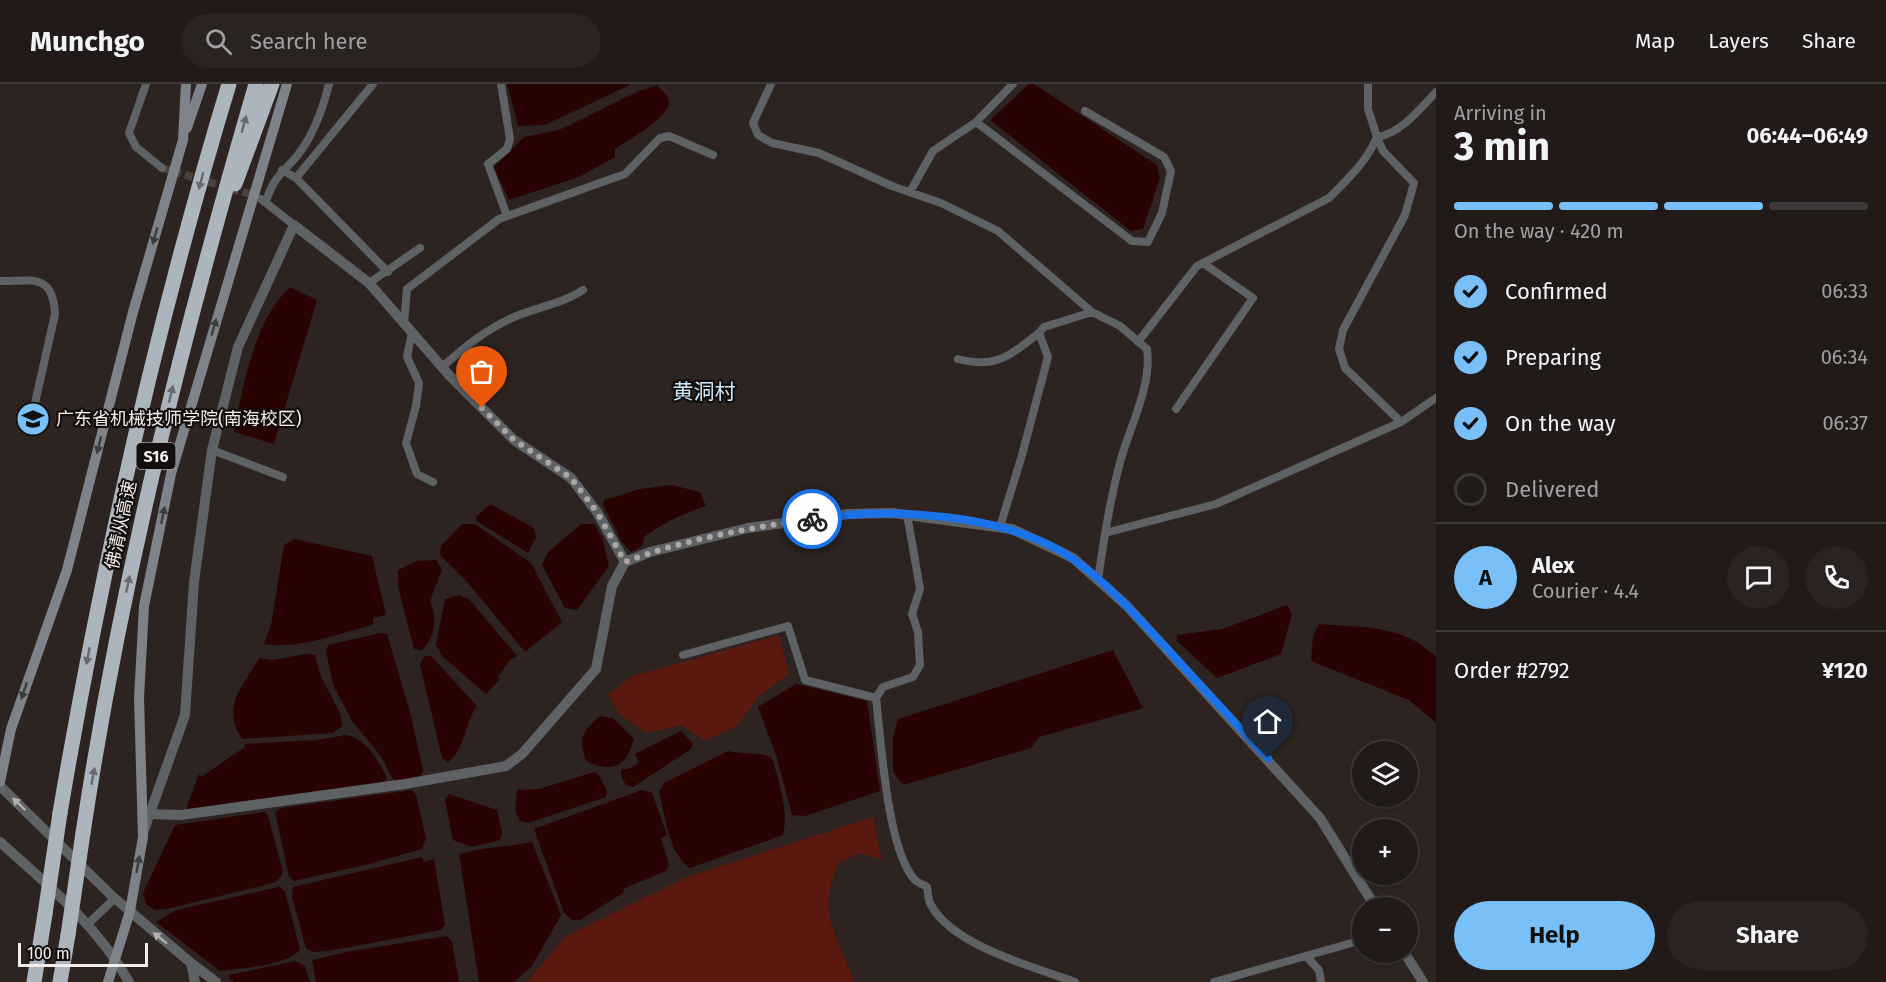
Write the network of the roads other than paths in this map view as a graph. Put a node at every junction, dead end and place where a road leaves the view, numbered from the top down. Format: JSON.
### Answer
{"nodes":[{"id":1,"x":146,"y":84,"type":"edge"},
{"id":2,"x":186,"y":84,"type":"edge"},
{"id":3,"x":202,"y":84,"type":"edge"},
{"id":4,"x":229,"y":84,"type":"edge"},
{"id":5,"x":256,"y":84,"type":"edge"},
{"id":6,"x":272,"y":84,"type":"edge"},
{"id":7,"x":287,"y":84,"type":"edge"},
{"id":8,"x":329,"y":84,"type":"edge"},
{"id":9,"x":373,"y":84,"type":"edge"},
{"id":10,"x":501,"y":84,"type":"edge"},
{"id":11,"x":771,"y":84,"type":"edge"},
{"id":12,"x":1013,"y":84,"type":"edge"},
{"id":13,"x":1368,"y":84,"type":"edge"},
{"id":14,"x":1436,"y":92,"type":"edge"},
{"id":15,"x":1085,"y":111,"type":"dead end"},
{"id":16,"x":976,"y":122,"type":"junction"},
{"id":17,"x":1377,"y":137,"type":"junction"},
{"id":18,"x":183,"y":140,"type":"junction"},
{"id":19,"x":713,"y":155,"type":"dead end"},
{"id":20,"x":162,"y":168,"type":"tunnel mouth"},
{"id":21,"x":282,"y":170,"type":"junction"},
{"id":22,"x":296,"y":178,"type":"junction"},
{"id":23,"x":910,"y":192,"type":"junction"},
{"id":24,"x":257,"y":196,"type":"tunnel mouth"},
{"id":25,"x":266,"y":201,"type":"junction"},
{"id":26,"x":507,"y":216,"type":"junction"},
{"id":27,"x":294,"y":225,"type":"junction"},
{"id":28,"x":211,"y":240,"type":"junction"},
{"id":29,"x":420,"y":248,"type":"dead end"},
{"id":30,"x":1203,"y":263,"type":"junction"},
{"id":31,"x":388,"y":272,"type":"junction"},
{"id":32,"x":0,"y":281,"type":"edge"},
{"id":33,"x":369,"y":283,"type":"junction"},
{"id":34,"x":583,"y":290,"type":"dead end"},
{"id":35,"x":1092,"y":312,"type":"junction"},
{"id":36,"x":408,"y":328,"type":"junction"},
{"id":37,"x":1039,"y":333,"type":"junction"},
{"id":38,"x":1138,"y":342,"type":"junction"},
{"id":39,"x":958,"y":359,"type":"dead end"},
{"id":40,"x":442,"y":367,"type":"junction"},
{"id":41,"x":1436,"y":399,"type":"edge"},
{"id":42,"x":1176,"y":409,"type":"dead end"},
{"id":43,"x":31,"y":421,"type":"dead end"},
{"id":44,"x":1401,"y":422,"type":"junction"},
{"id":45,"x":212,"y":450,"type":"junction"},
{"id":46,"x":283,"y":477,"type":"dead end"},
{"id":47,"x":433,"y":482,"type":"dead end"},
{"id":48,"x":907,"y":514,"type":"junction"},
{"id":49,"x":1000,"y":527,"type":"junction"},
{"id":50,"x":1105,"y":533,"type":"junction"},
{"id":51,"x":625,"y":562,"type":"junction"},
{"id":52,"x":1098,"y":580,"type":"junction"},
{"id":53,"x":683,"y":655,"type":"dead end"},
{"id":54,"x":876,"y":698,"type":"junction"},
{"id":55,"x":0,"y":784,"type":"edge"},
{"id":56,"x":149,"y":814,"type":"junction"},
{"id":57,"x":143,"y":837,"type":"junction"},
{"id":58,"x":0,"y":842,"type":"edge"},
{"id":59,"x":1369,"y":897,"type":"edge"},
{"id":60,"x":115,"y":898,"type":"junction"},
{"id":61,"x":130,"y":911,"type":"junction"},
{"id":62,"x":88,"y":924,"type":"junction"},
{"id":63,"x":1352,"y":943,"type":"edge"},
{"id":64,"x":1306,"y":956,"type":"junction"},
{"id":65,"x":116,"y":958,"type":"junction"},
{"id":66,"x":191,"y":963,"type":"junction"},
{"id":67,"x":1411,"y":963,"type":"edge"},
{"id":68,"x":34,"y":982,"type":"edge"},
{"id":69,"x":60,"y":982,"type":"edge"},
{"id":70,"x":108,"y":982,"type":"edge"},
{"id":71,"x":129,"y":982,"type":"edge"},
{"id":72,"x":195,"y":982,"type":"edge"},
{"id":73,"x":216,"y":982,"type":"edge"},
{"id":74,"x":1075,"y":982,"type":"edge"},
{"id":75,"x":1214,"y":982,"type":"edge"},
{"id":76,"x":1321,"y":982,"type":"edge"},
{"id":77,"x":1423,"y":982,"type":"edge"}],
"edges":[{"from":1,"to":20,"type":"street"},
{"from":2,"to":18,"type":"main road"},
{"from":3,"to":18,"type":"main road"},
{"from":4,"to":68,"type":"highway","name":"佛清从高速","number":"S16","one_way":true,"bridge":true},
{"from":28,"to":5,"type":"highway","name":"佛清从高速","number":"S16","one_way":true},
{"from":6,"to":28,"type":"highway"},
{"from":57,"to":7,"type":"main road","one_way":true},
{"from":8,"to":21,"type":"street"},
{"from":9,"to":22,"type":"street"},
{"from":10,"to":26,"type":"street"},
{"from":11,"to":23,"type":"street"},
{"from":12,"to":16,"type":"street"},
{"from":13,"to":17,"type":"street"},
{"from":14,"to":17,"type":"street"},
{"from":15,"to":16,"type":"street"},
{"from":16,"to":23,"type":"street"},
{"from":17,"to":30,"type":"street"},
{"from":17,"to":44,"type":"street"},
{"from":18,"to":55,"type":"main road","one_way":true},
{"from":19,"to":26,"type":"street"},
{"from":21,"to":22,"type":"street"},
{"from":21,"to":25,"type":"street"},
{"from":22,"to":31,"type":"street"},
{"from":23,"to":35,"type":"street"},
{"from":24,"to":25,"type":"street"},
{"from":25,"to":27,"type":"street"},
{"from":26,"to":36,"type":"street"},
{"from":27,"to":33,"type":"street"},
{"from":27,"to":45,"type":"street"},
{"from":69,"to":28,"type":"highway","name":"佛清从高速","number":"S16","one_way":true,"bridge":true},
{"from":29,"to":31,"type":"street"},
{"from":30,"to":38,"type":"street"},
{"from":30,"to":42,"type":"street"},
{"from":31,"to":33,"type":"street"},
{"from":32,"to":43,"type":"street"},
{"from":33,"to":36,"type":"street"},
{"from":34,"to":40,"type":"street"},
{"from":35,"to":37,"type":"street"},
{"from":35,"to":38,"type":"street"},
{"from":36,"to":40,"type":"street"},
{"from":36,"to":47,"type":"street"},
{"from":37,"to":39,"type":"street"},
{"from":37,"to":49,"type":"street"},
{"from":38,"to":50,"type":"street"},
{"from":40,"to":51,"type":"street"},
{"from":41,"to":44,"type":"street"},
{"from":44,"to":50,"type":"street"},
{"from":45,"to":46,"type":"street"},
{"from":45,"to":56,"type":"street"},
{"from":48,"to":49,"type":"street"},
{"from":48,"to":51,"type":"street"},
{"from":48,"to":54,"type":"street"},
{"from":49,"to":52,"type":"street"},
{"from":50,"to":52,"type":"street"},
{"from":51,"to":56,"type":"street"},
{"from":52,"to":59,"type":"street"},
{"from":53,"to":54,"type":"street"},
{"from":54,"to":74,"type":"street"},
{"from":60,"to":55,"type":"street","one_way":true},
{"from":56,"to":57,"type":"street"},
{"from":61,"to":57,"type":"main road","one_way":true},
{"from":58,"to":62,"type":"street"},
{"from":60,"to":61,"type":"street"},
{"from":60,"to":62,"type":"street"},
{"from":61,"to":65,"type":"main road"},
{"from":66,"to":61,"type":"street","one_way":true},
{"from":62,"to":65,"type":"street"},
{"from":63,"to":64,"type":"street"},
{"from":64,"to":75,"type":"street"},
{"from":64,"to":76,"type":"street"},
{"from":65,"to":70,"type":"main road"},
{"from":65,"to":71,"type":"street"},
{"from":66,"to":72,"type":"street"},
{"from":66,"to":73,"type":"street"},
{"from":67,"to":77,"type":"street"}]}
